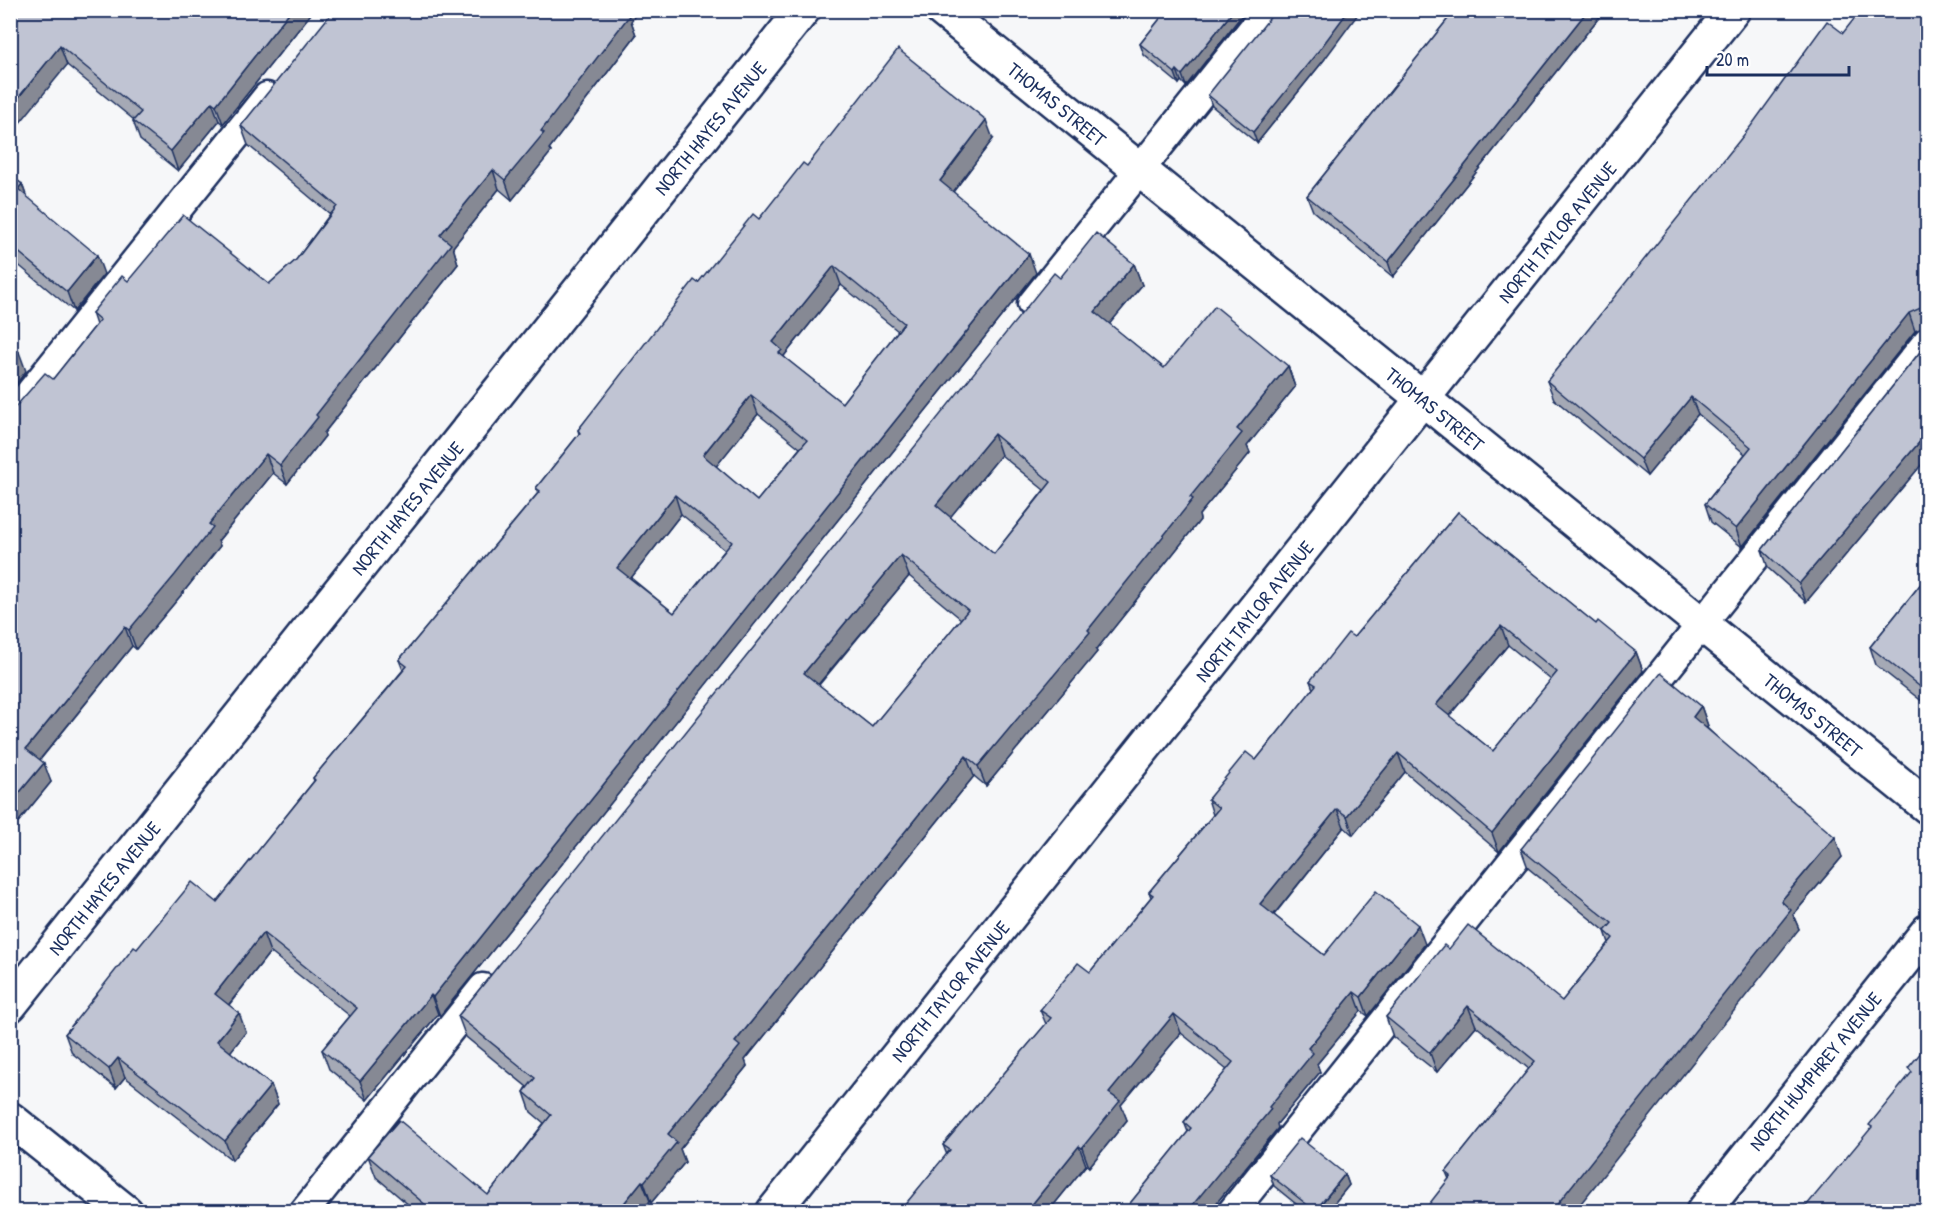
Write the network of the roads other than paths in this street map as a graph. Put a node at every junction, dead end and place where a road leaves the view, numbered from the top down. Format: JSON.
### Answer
{"nodes":[{"id":1,"x":803,"y":10,"type":"edge"},
{"id":2,"x":942,"y":10,"type":"edge"},
{"id":3,"x":1268,"y":10,"type":"edge"},
{"id":4,"x":1733,"y":10,"type":"edge"},
{"id":5,"x":284,"y":75,"type":"edge"},
{"id":6,"x":1139,"y":170,"type":"junction"},
{"id":7,"x":1012,"y":329,"type":"edge"},
{"id":8,"x":1928,"y":341,"type":"edge"},
{"id":9,"x":1423,"y":400,"type":"junction"},
{"id":10,"x":10,"y":418,"type":"edge"},
{"id":11,"x":1700,"y":623,"type":"junction"},
{"id":12,"x":1928,"y":807,"type":"edge"},
{"id":13,"x":1928,"y":931,"type":"edge"},
{"id":14,"x":498,"y":970,"type":"edge"},
{"id":15,"x":10,"y":1005,"type":"edge"},
{"id":16,"x":10,"y":1119,"type":"edge"},
{"id":17,"x":126,"y":1212,"type":"edge"},
{"id":18,"x":304,"y":1212,"type":"edge"},
{"id":19,"x":772,"y":1212,"type":"edge"},
{"id":20,"x":1232,"y":1212,"type":"edge"},
{"id":21,"x":1703,"y":1212,"type":"edge"}],
"edges":[{"from":1,"to":15,"type":"street","name":"NORTH HAYES AVENUE"},
{"from":2,"to":6,"type":"street","name":"THOMAS STREET"},
{"from":3,"to":6,"type":"lane"},
{"from":4,"to":9,"type":"street","name":"NORTH TAYLOR AVENUE"},
{"from":5,"to":10,"type":"lane"},
{"from":6,"to":7,"type":"lane"},
{"from":6,"to":9,"type":"street","name":"THOMAS STREET"},
{"from":8,"to":11,"type":"lane"},
{"from":9,"to":11,"type":"street","name":"THOMAS STREET"},
{"from":9,"to":19,"type":"street","name":"NORTH TAYLOR AVENUE"},
{"from":11,"to":12,"type":"street","name":"THOMAS STREET"},
{"from":11,"to":20,"type":"lane"},
{"from":13,"to":21,"type":"street","name":"NORTH HUMPHREY AVENUE"},
{"from":14,"to":18,"type":"lane"},
{"from":16,"to":17,"type":"street"}]}
